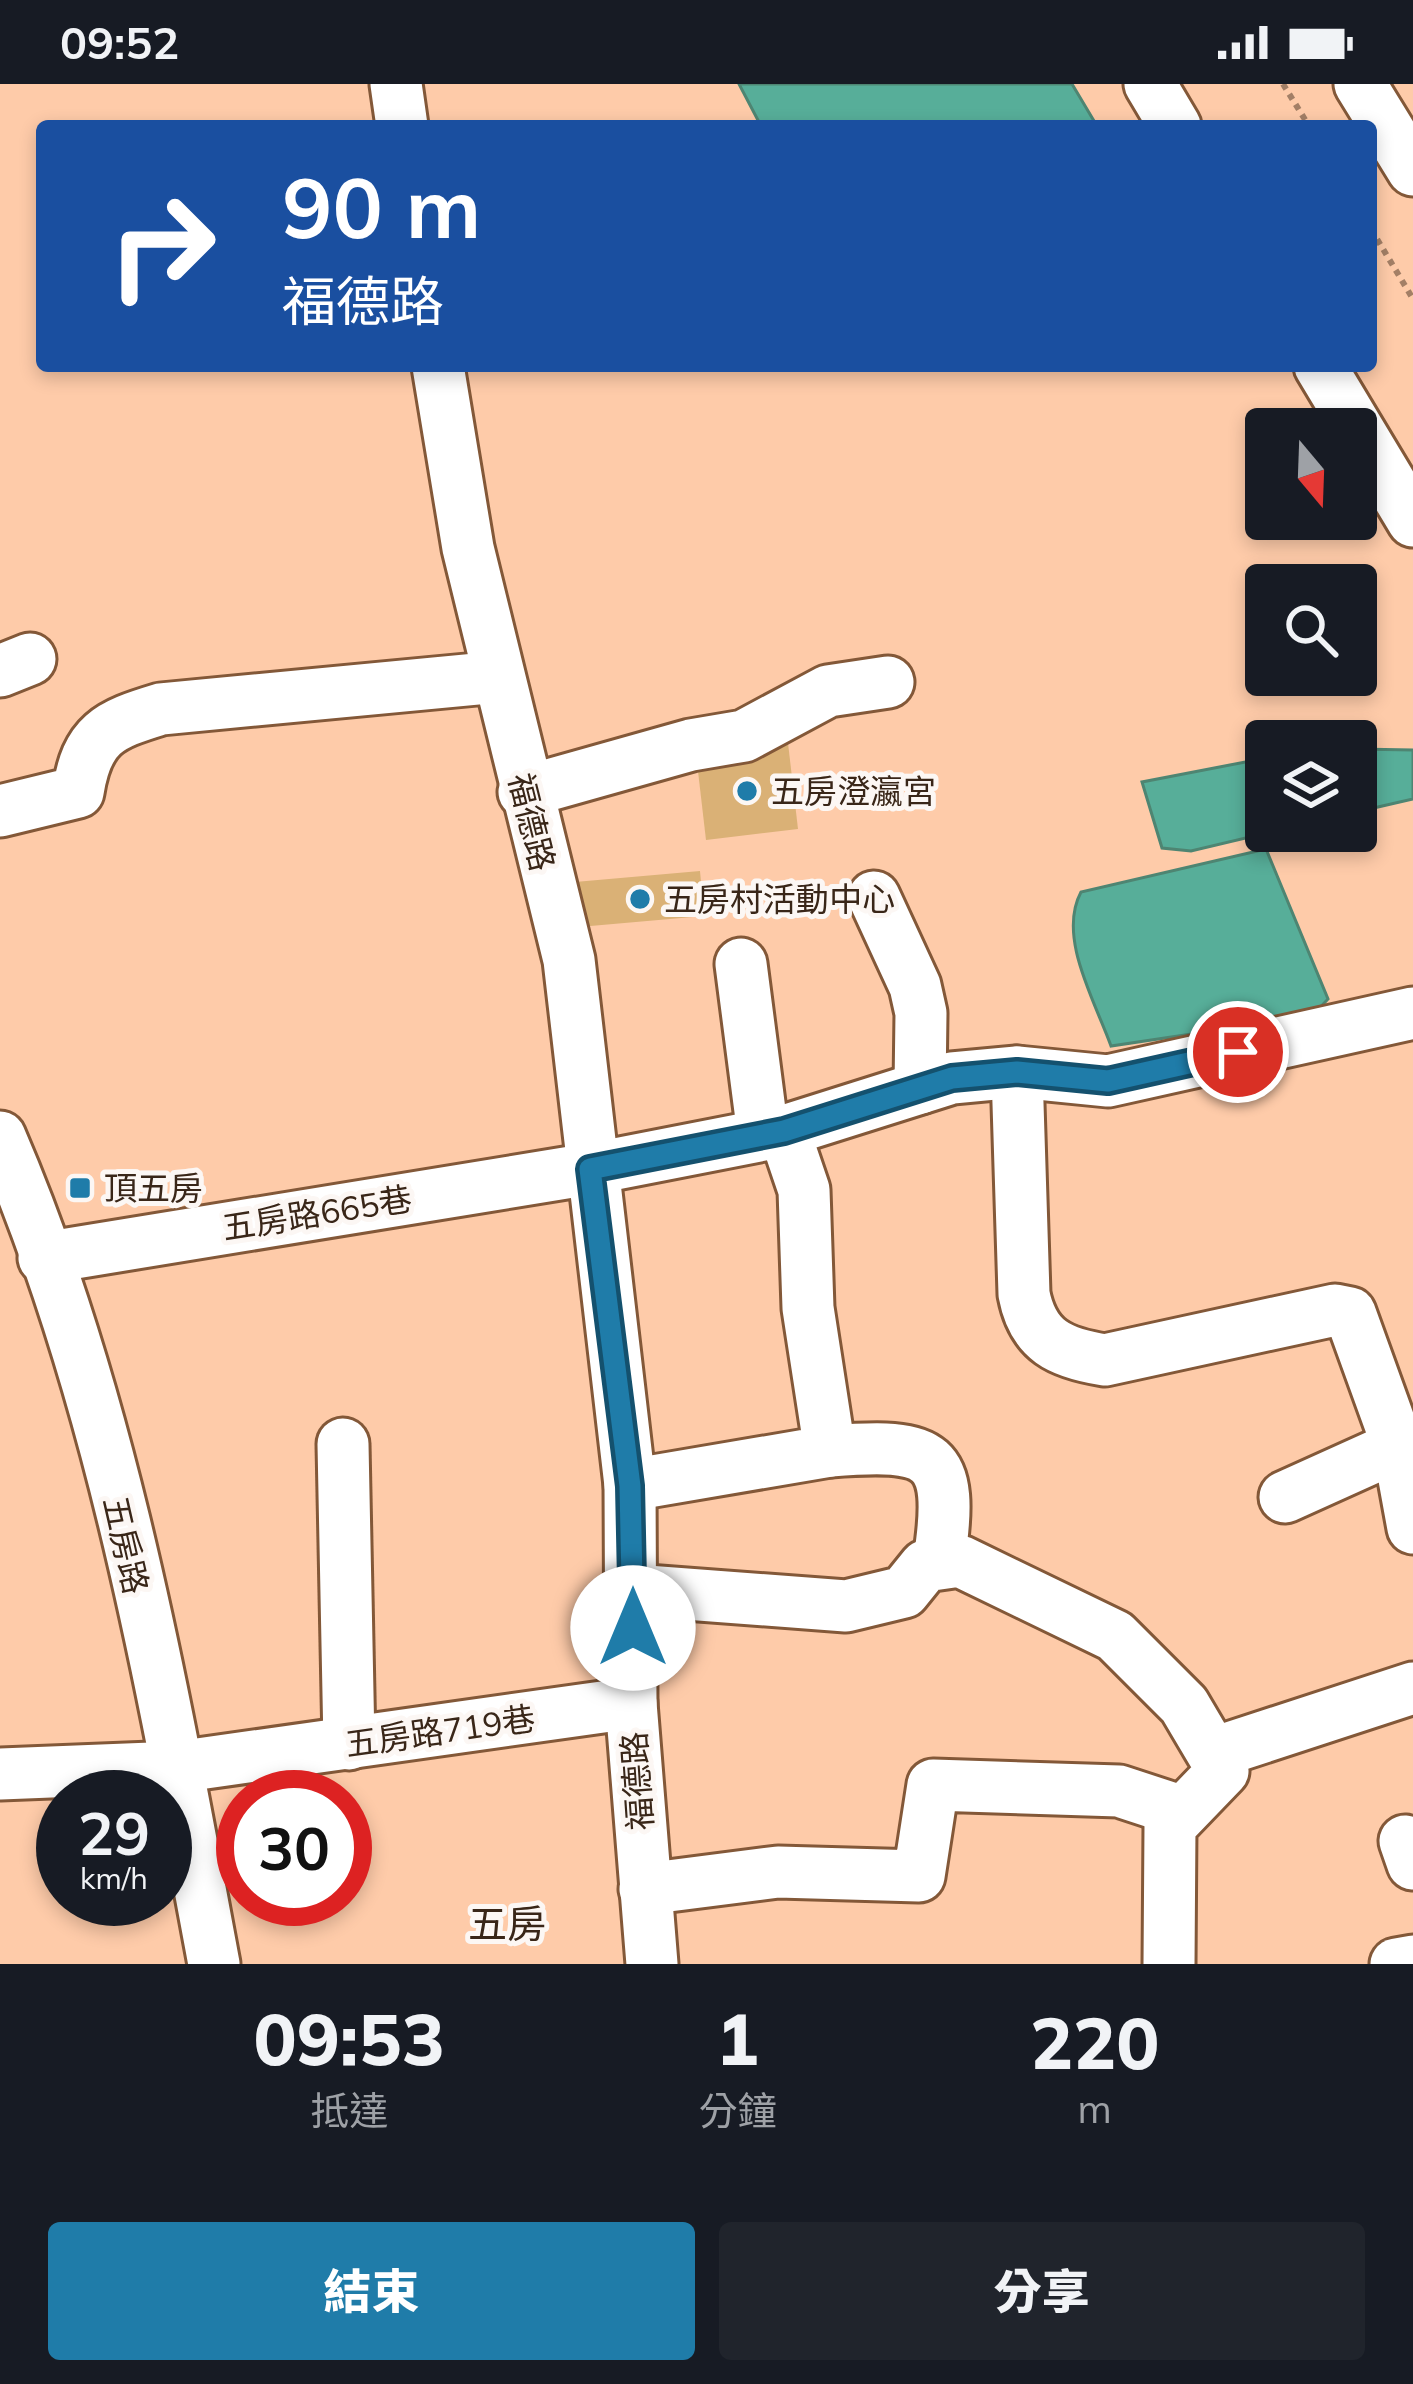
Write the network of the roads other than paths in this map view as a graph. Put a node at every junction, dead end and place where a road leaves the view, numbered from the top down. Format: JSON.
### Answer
{"nodes":[{"id":1,"x":396,"y":84,"type":"edge"},
{"id":2,"x":1150,"y":84,"type":"edge"},
{"id":3,"x":1360,"y":84,"type":"edge"},
{"id":4,"x":401,"y":120,"type":"edge"},
{"id":5,"x":1171,"y":120,"type":"edge"},
{"id":6,"x":1413,"y":170,"type":"edge"},
{"id":7,"x":439,"y":372,"type":"edge"},
{"id":8,"x":1324,"y":372,"type":"edge"},
{"id":9,"x":1413,"y":521,"type":"edge"},
{"id":10,"x":498,"y":677,"type":"junction"},
{"id":11,"x":888,"y":682,"type":"dead end"},
{"id":12,"x":524,"y":792,"type":"junction"},
{"id":13,"x":0,"y":811,"type":"edge"},
{"id":14,"x":874,"y":897,"type":"dead end"},
{"id":15,"x":741,"y":964,"type":"dead end"},
{"id":16,"x":1413,"y":1013,"type":"edge"},
{"id":17,"x":1017,"y":1072,"type":"junction"},
{"id":18,"x":920,"y":1088,"type":"junction"},
{"id":19,"x":773,"y":1132,"type":"junction"},
{"id":20,"x":4,"y":1155,"type":"edge"},
{"id":21,"x":590,"y":1169,"type":"junction"},
{"id":22,"x":44,"y":1258,"type":"junction"},
{"id":23,"x":343,"y":1444,"type":"dead end"},
{"id":24,"x":1406,"y":1446,"type":"edge"},
{"id":25,"x":830,"y":1451,"type":"junction"},
{"id":26,"x":630,"y":1486,"type":"junction"},
{"id":27,"x":1286,"y":1497,"type":"dead end"},
{"id":28,"x":1413,"y":1528,"type":"edge"},
{"id":29,"x":940,"y":1560,"type":"junction"},
{"id":30,"x":633,"y":1590,"type":"junction"},
{"id":31,"x":1413,"y":1688,"type":"edge"},
{"id":32,"x":631,"y":1703,"type":"junction"},
{"id":33,"x":349,"y":1744,"type":"junction"},
{"id":34,"x":1214,"y":1753,"type":"junction"},
{"id":35,"x":177,"y":1767,"type":"junction"},
{"id":36,"x":0,"y":1774,"type":"edge"},
{"id":37,"x":1180,"y":1811,"type":"junction"},
{"id":38,"x":645,"y":1888,"type":"junction"},
{"id":39,"x":1413,"y":1961,"type":"edge"},
{"id":40,"x":214,"y":1964,"type":"edge"},
{"id":41,"x":652,"y":1964,"type":"edge"},
{"id":42,"x":1169,"y":1964,"type":"edge"},
{"id":43,"x":1396,"y":1964,"type":"edge"}],
"edges":[{"from":1,"to":4,"type":"street"},
{"from":2,"to":5,"type":"street"},
{"from":3,"to":6,"type":"street"},
{"from":7,"to":10,"type":"street","name":"福德路"},
{"from":8,"to":9,"type":"street"},
{"from":10,"to":12,"type":"street","name":"福德路"},
{"from":10,"to":13,"type":"street"},
{"from":11,"to":12,"type":"street"},
{"from":12,"to":21,"type":"street","name":"福德路"},
{"from":14,"to":18,"type":"street"},
{"from":15,"to":19,"type":"street"},
{"from":16,"to":17,"type":"street"},
{"from":17,"to":18,"type":"street"},
{"from":17,"to":24,"type":"street"},
{"from":18,"to":19,"type":"street"},
{"from":19,"to":21,"type":"street"},
{"from":19,"to":25,"type":"street"},
{"from":20,"to":22,"type":"street","name":"五房路"},
{"from":21,"to":22,"type":"street","name":"五房路665巷"},
{"from":21,"to":26,"type":"street","name":"福德路"},
{"from":22,"to":35,"type":"street","name":"五房路"},
{"from":23,"to":33,"type":"street"},
{"from":24,"to":27,"type":"street"},
{"from":24,"to":28,"type":"street"},
{"from":25,"to":26,"type":"street"},
{"from":25,"to":29,"type":"street"},
{"from":26,"to":30,"type":"street","name":"福德路"},
{"from":29,"to":30,"type":"street"},
{"from":29,"to":34,"type":"street"},
{"from":30,"to":32,"type":"street","name":"福德路"},
{"from":31,"to":34,"type":"street"},
{"from":32,"to":33,"type":"street","name":"五房路719巷"},
{"from":32,"to":38,"type":"street","name":"福德路"},
{"from":33,"to":35,"type":"street","name":"五房路719巷"},
{"from":34,"to":37,"type":"street"},
{"from":35,"to":36,"type":"street","name":"五房路719巷"},
{"from":35,"to":40,"type":"street","name":"五房路"},
{"from":37,"to":38,"type":"street"},
{"from":37,"to":42,"type":"street"},
{"from":38,"to":41,"type":"street","name":"福德路"},
{"from":39,"to":43,"type":"street"}]}
